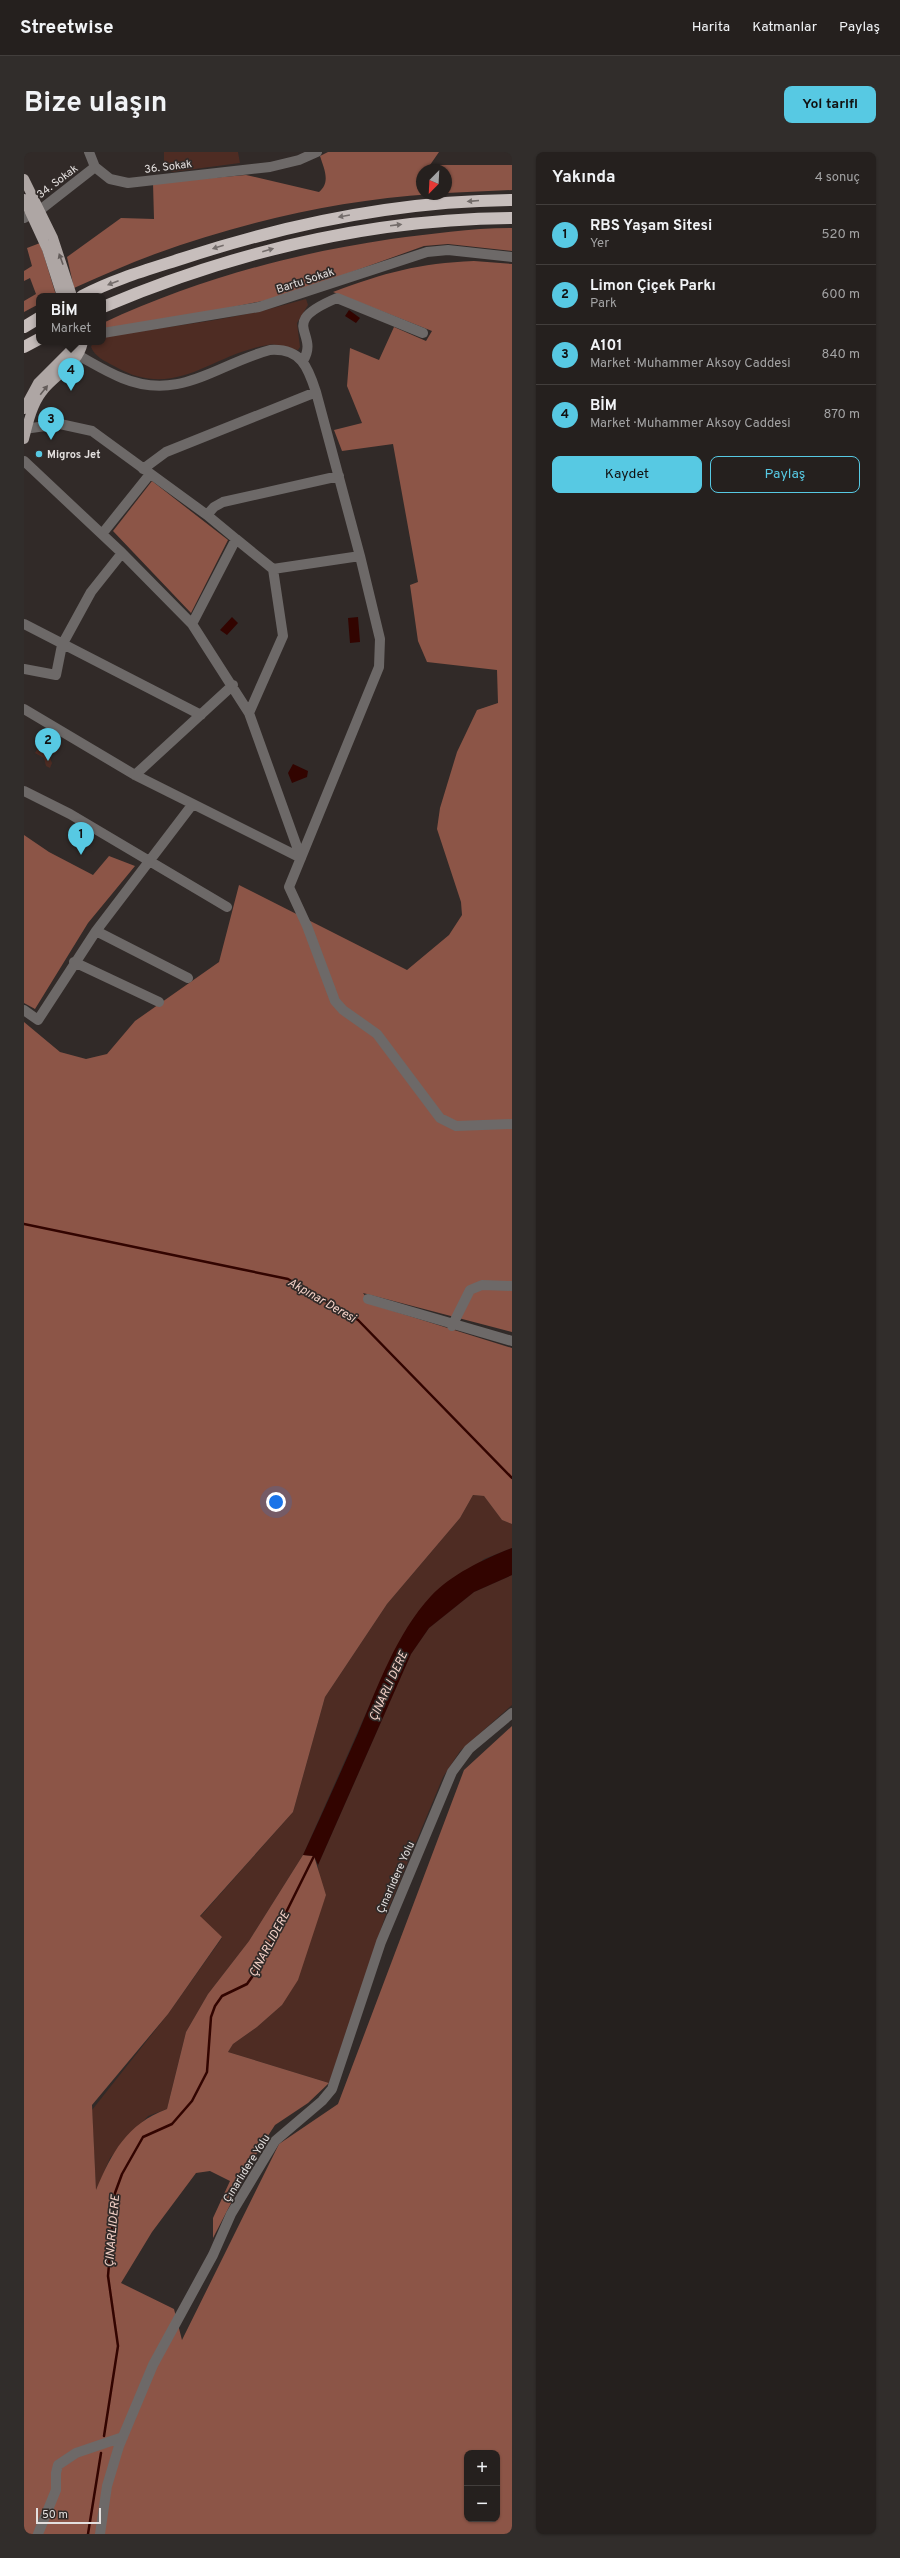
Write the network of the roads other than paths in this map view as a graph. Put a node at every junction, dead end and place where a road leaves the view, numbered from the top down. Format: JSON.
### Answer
{"nodes":[{"id":1,"x":89,"y":152,"type":"edge"},
{"id":2,"x":317,"y":152,"type":"edge"},
{"id":3,"x":95,"y":167,"type":"junction"},
{"id":4,"x":24,"y":178,"type":"edge"},
{"id":5,"x":24,"y":199,"type":"edge"},
{"id":6,"x":512,"y":200,"type":"edge"},
{"id":7,"x":32,"y":214,"type":"edge"},
{"id":8,"x":512,"y":218,"type":"edge"},
{"id":9,"x":512,"y":256,"type":"edge"},
{"id":10,"x":315,"y":290,"type":"junction"},
{"id":11,"x":61,"y":293,"type":"edge"},
{"id":12,"x":71,"y":293,"type":"edge"},
{"id":13,"x":89,"y":293,"type":"edge"},
{"id":14,"x":319,"y":305,"type":"junction"},
{"id":15,"x":106,"y":306,"type":"edge"},
{"id":16,"x":36,"y":320,"type":"edge"},
{"id":17,"x":24,"y":327,"type":"edge"},
{"id":18,"x":106,"y":332,"type":"edge"},
{"id":19,"x":423,"y":333,"type":"dead end"},
{"id":20,"x":36,"y":341,"type":"edge"},
{"id":21,"x":76,"y":346,"type":"edge"},
{"id":22,"x":24,"y":347,"type":"edge"},
{"id":23,"x":303,"y":361,"type":"junction"},
{"id":24,"x":316,"y":392,"type":"junction"},
{"id":25,"x":24,"y":408,"type":"edge"},
{"id":26,"x":25,"y":432,"type":"edge"},
{"id":27,"x":24,"y":461,"type":"edge"},
{"id":28,"x":147,"y":471,"type":"junction"},
{"id":29,"x":339,"y":476,"type":"junction"},
{"id":30,"x":207,"y":515,"type":"junction"},
{"id":31,"x":102,"y":534,"type":"junction"},
{"id":32,"x":236,"y":539,"type":"junction"},
{"id":33,"x":122,"y":553,"type":"junction"},
{"id":34,"x":360,"y":556,"type":"junction"},
{"id":35,"x":273,"y":569,"type":"junction"},
{"id":36,"x":24,"y":624,"type":"edge"},
{"id":37,"x":192,"y":624,"type":"junction"},
{"id":38,"x":62,"y":645,"type":"junction"},
{"id":39,"x":24,"y":669,"type":"edge"},
{"id":40,"x":233,"y":685,"type":"junction"},
{"id":41,"x":24,"y":709,"type":"edge"},
{"id":42,"x":249,"y":713,"type":"junction"},
{"id":43,"x":201,"y":715,"type":"junction"},
{"id":44,"x":135,"y":775,"type":"junction"},
{"id":45,"x":24,"y":791,"type":"edge"},
{"id":46,"x":192,"y":804,"type":"junction"},
{"id":47,"x":301,"y":858,"type":"junction"},
{"id":48,"x":147,"y":861,"type":"junction"},
{"id":49,"x":227,"y":907,"type":"dead end"},
{"id":50,"x":96,"y":931,"type":"junction"},
{"id":51,"x":74,"y":962,"type":"junction"},
{"id":52,"x":188,"y":978,"type":"dead end"},
{"id":53,"x":159,"y":1002,"type":"dead end"},
{"id":54,"x":24,"y":1010,"type":"edge"},
{"id":55,"x":512,"y":1124,"type":"edge"},
{"id":56,"x":512,"y":1286,"type":"edge"},
{"id":57,"x":368,"y":1299,"type":"dead end"},
{"id":58,"x":452,"y":1326,"type":"junction"},
{"id":59,"x":512,"y":1342,"type":"edge"},
{"id":60,"x":512,"y":1713,"type":"edge"},
{"id":61,"x":123,"y":2437,"type":"junction"},
{"id":62,"x":38,"y":2534,"type":"edge"},
{"id":63,"x":100,"y":2534,"type":"edge"}],
"edges":[{"from":1,"to":3,"type":"street","name":"34. Sokak"},
{"from":2,"to":3,"type":"street","name":"36. Sokak"},
{"from":3,"to":7,"type":"street","name":"34. Sokak"},
{"from":4,"to":7,"type":"main road"},
{"from":5,"to":7,"type":"main road"},
{"from":6,"to":13,"type":"highway","one_way":true},
{"from":7,"to":11,"type":"main road"},
{"from":12,"to":7,"type":"main road","one_way":true},
{"from":15,"to":8,"type":"highway","one_way":true},
{"from":9,"to":10,"type":"street","name":"Bartu Sokak"},
{"from":10,"to":14,"type":"street"},
{"from":10,"to":18,"type":"street","name":"Bartu Sokak"},
{"from":14,"to":19,"type":"street"},
{"from":14,"to":23,"type":"street"},
{"from":16,"to":17,"type":"highway"},
{"from":20,"to":22,"type":"highway"},
{"from":21,"to":23,"type":"street"},
{"from":21,"to":25,"type":"main road"},
{"from":26,"to":21,"type":"main road","one_way":true},
{"from":23,"to":24,"type":"street"},
{"from":24,"to":28,"type":"street"},
{"from":24,"to":29,"type":"street"},
{"from":26,"to":28,"type":"street"},
{"from":27,"to":31,"type":"street"},
{"from":28,"to":30,"type":"street"},
{"from":28,"to":31,"type":"street"},
{"from":29,"to":30,"type":"street"},
{"from":29,"to":34,"type":"street"},
{"from":30,"to":32,"type":"street"},
{"from":31,"to":33,"type":"street"},
{"from":32,"to":35,"type":"street"},
{"from":32,"to":37,"type":"street"},
{"from":33,"to":37,"type":"street"},
{"from":33,"to":38,"type":"street"},
{"from":34,"to":35,"type":"street"},
{"from":34,"to":47,"type":"street"},
{"from":35,"to":42,"type":"street"},
{"from":36,"to":38,"type":"street"},
{"from":37,"to":40,"type":"street"},
{"from":38,"to":39,"type":"street"},
{"from":38,"to":43,"type":"street"},
{"from":40,"to":42,"type":"street"},
{"from":40,"to":43,"type":"street"},
{"from":41,"to":44,"type":"street"},
{"from":42,"to":47,"type":"street"},
{"from":43,"to":44,"type":"street"},
{"from":44,"to":46,"type":"street"},
{"from":45,"to":48,"type":"street"},
{"from":46,"to":47,"type":"street"},
{"from":46,"to":48,"type":"street"},
{"from":47,"to":55,"type":"street"},
{"from":48,"to":49,"type":"street"},
{"from":48,"to":50,"type":"street"},
{"from":50,"to":51,"type":"street"},
{"from":50,"to":52,"type":"street"},
{"from":51,"to":53,"type":"street"},
{"from":51,"to":54,"type":"street"},
{"from":56,"to":58,"type":"street"},
{"from":57,"to":58,"type":"street"},
{"from":58,"to":59,"type":"street"},
{"from":60,"to":61,"type":"street","name":"Çınarlıdere Yolu"},
{"from":61,"to":62,"type":"street"},
{"from":61,"to":63,"type":"street","name":"Çınarlıdere Yolu"}]}
